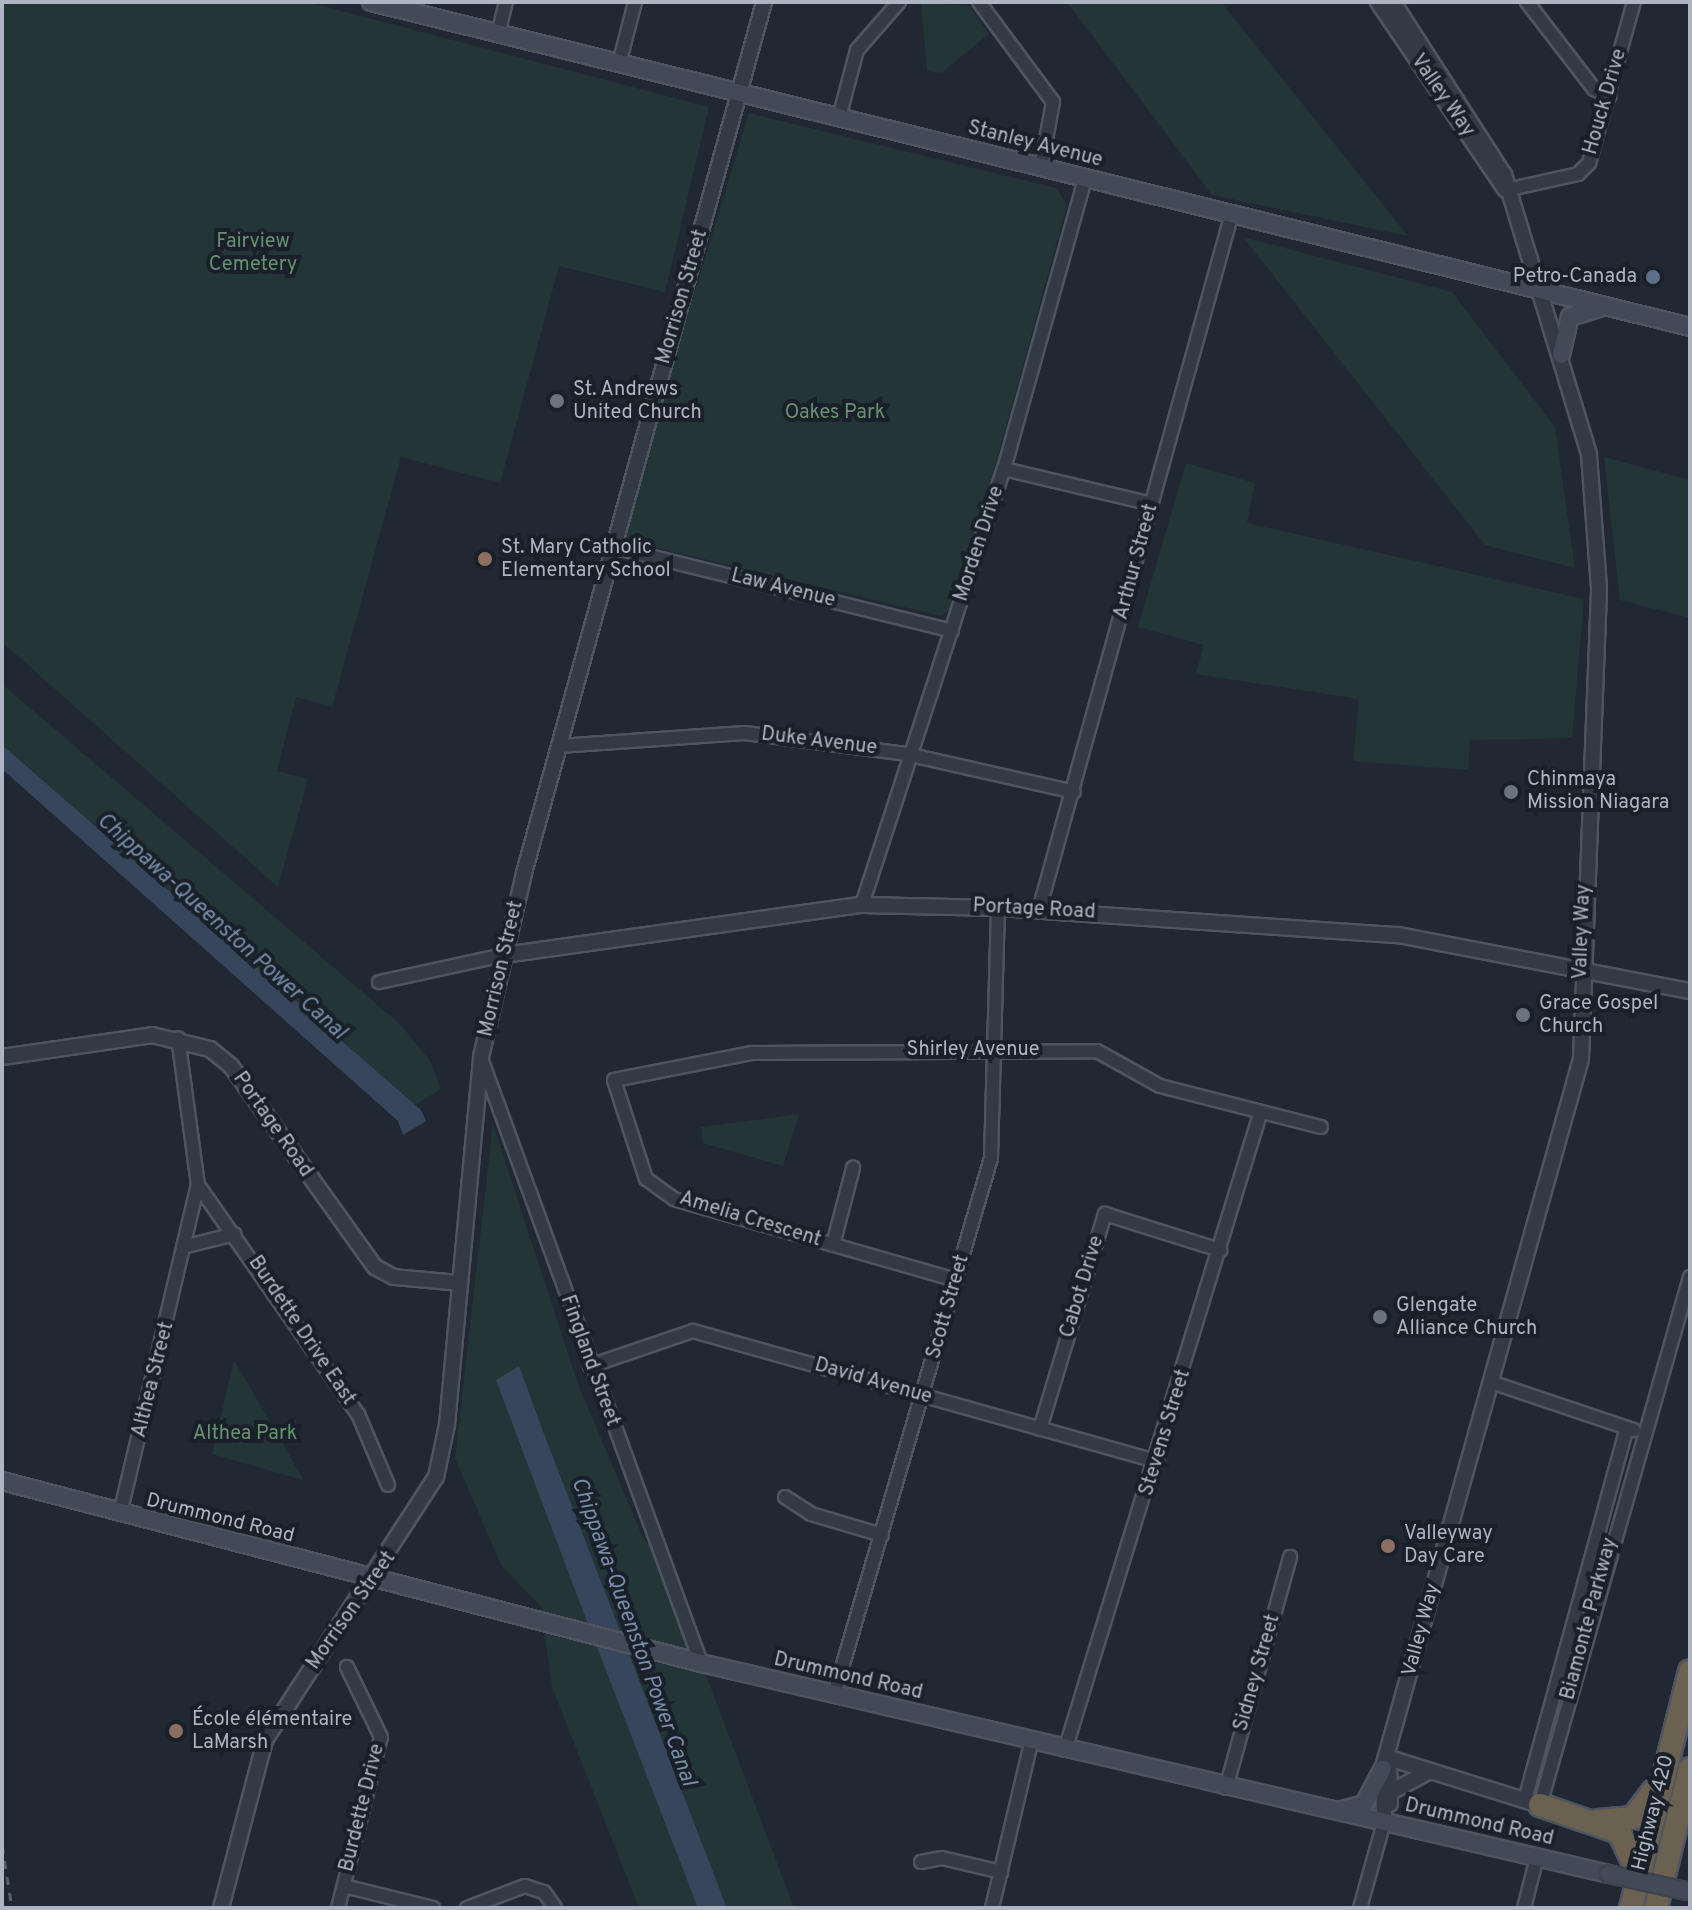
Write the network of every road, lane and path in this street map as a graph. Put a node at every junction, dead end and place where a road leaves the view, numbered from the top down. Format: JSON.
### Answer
{"nodes":[{"id":1,"x":371,"y":2,"type":"edge"},
{"id":2,"x":506,"y":2,"type":"edge"},
{"id":3,"x":635,"y":2,"type":"edge"},
{"id":4,"x":764,"y":2,"type":"edge"},
{"id":5,"x":899,"y":2,"type":"edge"},
{"id":6,"x":979,"y":2,"type":"edge"},
{"id":7,"x":1383,"y":2,"type":"edge"},
{"id":8,"x":1527,"y":2,"type":"edge"},
{"id":9,"x":1634,"y":2,"type":"edge"},
{"id":10,"x":498,"y":34,"type":"junction"},
{"id":11,"x":619,"y":64,"type":"junction"},
{"id":12,"x":740,"y":94,"type":"junction"},
{"id":13,"x":1609,"y":96,"type":"junction"},
{"id":14,"x":839,"y":118,"type":"junction"},
{"id":15,"x":1041,"y":167,"type":"junction"},
{"id":16,"x":1085,"y":178,"type":"junction"},
{"id":17,"x":1506,"y":190,"type":"junction"},
{"id":18,"x":1232,"y":213,"type":"junction"},
{"id":19,"x":1541,"y":289,"type":"junction"},
{"id":20,"x":1614,"y":307,"type":"junction"},
{"id":21,"x":1689,"y":321,"type":"edge"},
{"id":22,"x":1561,"y":355,"type":"junction"},
{"id":23,"x":1004,"y":469,"type":"junction"},
{"id":24,"x":1152,"y":504,"type":"junction"},
{"id":25,"x":613,"y":547,"type":"junction"},
{"id":26,"x":952,"y":631,"type":"junction"},
{"id":27,"x":559,"y":746,"type":"junction"},
{"id":28,"x":906,"y":754,"type":"junction"},
{"id":29,"x":1074,"y":792,"type":"junction"},
{"id":30,"x":862,"y":905,"type":"junction"},
{"id":31,"x":998,"y":908,"type":"junction"},
{"id":32,"x":1039,"y":910,"type":"junction"},
{"id":33,"x":504,"y":955,"type":"junction"},
{"id":34,"x":1580,"y":966,"type":"junction"},
{"id":35,"x":379,"y":982,"type":"dead end"},
{"id":36,"x":1690,"y":991,"type":"edge"},
{"id":37,"x":178,"y":1038,"type":"junction"},
{"id":38,"x":993,"y":1048,"type":"junction"},
{"id":39,"x":2,"y":1057,"type":"edge"},
{"id":40,"x":481,"y":1057,"type":"junction"},
{"id":41,"x":615,"y":1081,"type":"joint"},
{"id":42,"x":1260,"y":1114,"type":"junction"},
{"id":43,"x":1321,"y":1127,"type":"dead end"},
{"id":44,"x":853,"y":1168,"type":"dead end"},
{"id":45,"x":198,"y":1185,"type":"junction"},
{"id":46,"x":235,"y":1234,"type":"junction"},
{"id":47,"x":833,"y":1245,"type":"junction"},
{"id":48,"x":187,"y":1246,"type":"junction"},
{"id":49,"x":1220,"y":1250,"type":"junction"},
{"id":50,"x":1690,"y":1277,"type":"edge"},
{"id":51,"x":956,"y":1280,"type":"junction"},
{"id":52,"x":460,"y":1283,"type":"junction"},
{"id":53,"x":590,"y":1366,"type":"junction"},
{"id":54,"x":1491,"y":1382,"type":"junction"},
{"id":55,"x":924,"y":1397,"type":"junction"},
{"id":56,"x":1627,"y":1428,"type":"junction"},
{"id":57,"x":1040,"y":1429,"type":"junction"},
{"id":58,"x":1641,"y":1432,"type":"junction"},
{"id":59,"x":1158,"y":1462,"type":"junction"},
{"id":60,"x":2,"y":1481,"type":"edge"},
{"id":61,"x":388,"y":1485,"type":"dead end"},
{"id":62,"x":785,"y":1497,"type":"dead end"},
{"id":63,"x":120,"y":1514,"type":"junction"},
{"id":64,"x":882,"y":1535,"type":"junction"},
{"id":65,"x":1290,"y":1557,"type":"dead end"},
{"id":66,"x":375,"y":1580,"type":"junction"},
{"id":67,"x":701,"y":1663,"type":"junction"},
{"id":68,"x":347,"y":1667,"type":"dead end"},
{"id":69,"x":1690,"y":1671,"type":"edge"},
{"id":70,"x":834,"y":1695,"type":"junction"},
{"id":71,"x":1031,"y":1743,"type":"junction"},
{"id":72,"x":1065,"y":1750,"type":"junction"},
{"id":73,"x":1668,"y":1757,"type":"junction"},
{"id":74,"x":1386,"y":1763,"type":"junction"},
{"id":75,"x":1690,"y":1769,"type":"edge"},
{"id":76,"x":1441,"y":1774,"type":"junction"},
{"id":77,"x":1226,"y":1788,"type":"junction"},
{"id":78,"x":1391,"y":1792,"type":"junction"},
{"id":79,"x":1532,"y":1803,"type":"junction"},
{"id":80,"x":1321,"y":1808,"type":"junction"},
{"id":81,"x":1593,"y":1820,"type":"junction"},
{"id":82,"x":1384,"y":1822,"type":"junction"},
{"id":83,"x":1537,"y":1857,"type":"junction"},
{"id":84,"x":921,"y":1862,"type":"dead end"},
{"id":85,"x":1001,"y":1872,"type":"junction"},
{"id":86,"x":1639,"y":1873,"type":"junction"},
{"id":87,"x":344,"y":1886,"type":"junction"},
{"id":88,"x":1688,"y":1892,"type":"edge"},
{"id":89,"x":1659,"y":1903,"type":"edge"},
{"id":90,"x":221,"y":1908,"type":"edge"},
{"id":91,"x":338,"y":1908,"type":"edge"},
{"id":92,"x":433,"y":1908,"type":"edge"},
{"id":93,"x":467,"y":1908,"type":"edge"},
{"id":94,"x":555,"y":1908,"type":"edge"},
{"id":95,"x":992,"y":1908,"type":"edge"},
{"id":96,"x":1360,"y":1908,"type":"edge"},
{"id":97,"x":1524,"y":1908,"type":"edge"},
{"id":98,"x":1631,"y":1908,"type":"edge"}],
"edges":[{"from":1,"to":10,"type":"main road","name":"Stanley Avenue"},
{"from":2,"to":10,"type":"street"},
{"from":3,"to":11,"type":"street"},
{"from":4,"to":12,"type":"street","name":"Morrison Street"},
{"from":5,"to":14,"type":"street"},
{"from":6,"to":15,"type":"street"},
{"from":7,"to":17,"type":"street","name":"Valley Way"},
{"from":8,"to":13,"type":"street"},
{"from":9,"to":13,"type":"street","name":"Houck Drive"},
{"from":10,"to":11,"type":"main road","name":"Stanley Avenue"},
{"from":11,"to":12,"type":"main road","name":"Stanley Avenue"},
{"from":12,"to":14,"type":"main road","name":"Stanley Avenue"},
{"from":12,"to":25,"type":"street","name":"Morrison Street"},
{"from":13,"to":17,"type":"street","name":"Houck Drive"},
{"from":14,"to":15,"type":"main road","name":"Stanley Avenue"},
{"from":15,"to":16,"type":"main road","name":"Stanley Avenue"},
{"from":16,"to":18,"type":"main road","name":"Stanley Avenue"},
{"from":16,"to":23,"type":"street","name":"Morden Drive"},
{"from":17,"to":19,"type":"street","name":"Valley Way"},
{"from":18,"to":19,"type":"main road","name":"Stanley Avenue"},
{"from":18,"to":24,"type":"street","name":"Arthur Street"},
{"from":19,"to":20,"type":"main road","name":"Stanley Avenue"},
{"from":19,"to":22,"type":"street","name":"Valley Way"},
{"from":20,"to":21,"type":"main road","name":"Stanley Avenue"},
{"from":20,"to":22,"type":"main road"},
{"from":22,"to":34,"type":"street","name":"Valley Way"},
{"from":23,"to":24,"type":"street"},
{"from":23,"to":26,"type":"street","name":"Morden Drive"},
{"from":24,"to":29,"type":"street","name":"Arthur Street"},
{"from":25,"to":26,"type":"street","name":"Law Avenue"},
{"from":25,"to":27,"type":"street","name":"Morrison Street"},
{"from":26,"to":28,"type":"street","name":"Morden Drive"},
{"from":27,"to":28,"type":"street","name":"Duke Avenue"},
{"from":27,"to":33,"type":"street","name":"Morrison Street"},
{"from":28,"to":29,"type":"street","name":"Duke Avenue"},
{"from":28,"to":30,"type":"street","name":"Morden Drive"},
{"from":29,"to":32,"type":"street","name":"Arthur Street"},
{"from":30,"to":31,"type":"street","name":"Portage Road"},
{"from":30,"to":33,"type":"street","name":"Portage Road"},
{"from":31,"to":32,"type":"street","name":"Portage Road"},
{"from":31,"to":38,"type":"street","name":"Scott Street"},
{"from":32,"to":34,"type":"street","name":"Portage Road"},
{"from":33,"to":35,"type":"street","name":"Portage Road"},
{"from":33,"to":40,"type":"street","name":"Morrison Street"},
{"from":34,"to":36,"type":"street","name":"Portage Road"},
{"from":34,"to":54,"type":"street","name":"Valley Way"},
{"from":37,"to":39,"type":"street","name":"Portage Road"},
{"from":37,"to":45,"type":"street","name":"Althea Street"},
{"from":37,"to":52,"type":"street","name":"Portage Road"},
{"from":38,"to":41,"type":"street","name":"Shirley Avenue"},
{"from":38,"to":42,"type":"street","name":"Shirley Avenue"},
{"from":38,"to":51,"type":"street","name":"Scott Street"},
{"from":40,"to":52,"type":"street","name":"Morrison Street"},
{"from":40,"to":53,"type":"street","name":"Fingland Street"},
{"from":41,"to":47,"type":"street","name":"Amelia Crescent"},
{"from":42,"to":43,"type":"street","name":"Shirley Avenue"},
{"from":42,"to":49,"type":"street","name":"Stevens Street"},
{"from":44,"to":47,"type":"street"},
{"from":45,"to":46,"type":"street","name":"Burdette Drive East"},
{"from":45,"to":48,"type":"street","name":"Althea Street"},
{"from":46,"to":48,"type":"street"},
{"from":46,"to":61,"type":"street","name":"Burdette Drive East"},
{"from":47,"to":51,"type":"street","name":"Amelia Crescent"},
{"from":48,"to":63,"type":"street","name":"Althea Street"},
{"from":49,"to":57,"type":"street","name":"Cabot Drive"},
{"from":49,"to":59,"type":"street","name":"Stevens Street"},
{"from":50,"to":58,"type":"street","name":"Biamonte Parkway"},
{"from":51,"to":55,"type":"street","name":"Scott Street"},
{"from":52,"to":66,"type":"street","name":"Morrison Street"},
{"from":53,"to":55,"type":"street","name":"David Avenue"},
{"from":53,"to":67,"type":"street","name":"Fingland Street"},
{"from":54,"to":56,"type":"street"},
{"from":54,"to":74,"type":"street","name":"Valley Way"},
{"from":55,"to":57,"type":"street","name":"David Avenue"},
{"from":55,"to":64,"type":"street","name":"Scott Street"},
{"from":56,"to":58,"type":"street"},
{"from":56,"to":79,"type":"street","name":"Biamonte Parkway"},
{"from":57,"to":59,"type":"street","name":"David Avenue"},
{"from":58,"to":79,"type":"street","name":"Biamonte Parkway"},
{"from":59,"to":72,"type":"street","name":"Stevens Street"},
{"from":60,"to":63,"type":"main road","name":"Drummond Road"},
{"from":62,"to":64,"type":"street"},
{"from":63,"to":66,"type":"main road","name":"Drummond Road"},
{"from":64,"to":70,"type":"street","name":"Scott Street"},
{"from":65,"to":77,"type":"street","name":"Sidney Street"},
{"from":66,"to":67,"type":"main road","name":"Drummond Road"},
{"from":66,"to":90,"type":"street","name":"Morrison Street"},
{"from":67,"to":70,"type":"main road","name":"Drummond Road"},
{"from":68,"to":87,"type":"street","name":"Burdette Drive"},
{"from":69,"to":73,"type":"highway","name":"Highway 420"},
{"from":70,"to":71,"type":"main road","name":"Drummond Road"},
{"from":71,"to":72,"type":"main road","name":"Drummond Road"},
{"from":71,"to":85,"type":"street"},
{"from":72,"to":77,"type":"main road","name":"Drummond Road"},
{"from":73,"to":81,"type":"highway"},
{"from":73,"to":86,"type":"highway","name":"Highway 420"},
{"from":74,"to":76,"type":"street"},
{"from":74,"to":78,"type":"street","name":"Valley Way"},
{"from":74,"to":80,"type":"main road"},
{"from":74,"to":82,"type":"street","name":"Valley Way"},
{"from":75,"to":89,"type":"highway","name":"Highway 420"},
{"from":76,"to":78,"type":"street"},
{"from":76,"to":79,"type":"street"},
{"from":77,"to":80,"type":"main road","name":"Drummond Road"},
{"from":78,"to":82,"type":"street","name":"Valley Way"},
{"from":79,"to":81,"type":"highway"},
{"from":80,"to":82,"type":"main road","name":"Drummond Road"},
{"from":81,"to":86,"type":"highway"},
{"from":82,"to":83,"type":"main road","name":"Drummond Road"},
{"from":82,"to":96,"type":"street","name":"Valley Way"},
{"from":83,"to":88,"type":"main road","name":"Drummond Road","bridge":true},
{"from":83,"to":97,"type":"street"},
{"from":84,"to":85,"type":"street"},
{"from":85,"to":95,"type":"street"},
{"from":86,"to":98,"type":"highway","name":"Highway 420"},
{"from":87,"to":91,"type":"street","name":"Burdette Drive"},
{"from":87,"to":92,"type":"street"},
{"from":93,"to":94,"type":"street"}]}
